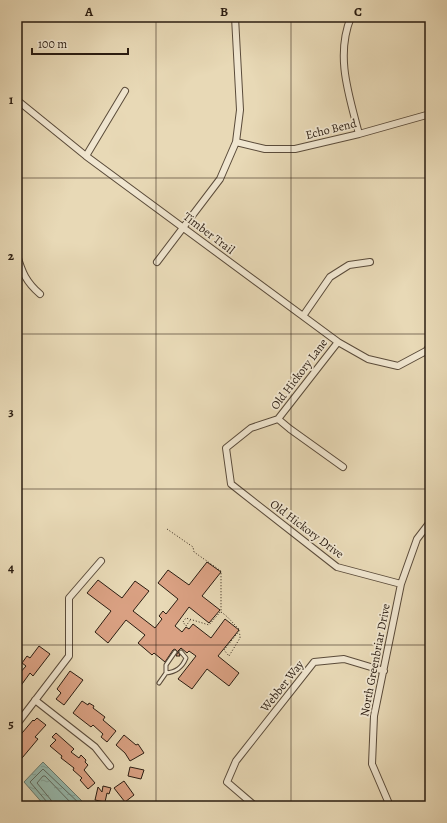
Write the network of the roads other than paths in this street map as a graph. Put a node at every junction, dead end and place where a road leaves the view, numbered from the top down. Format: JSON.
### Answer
{"nodes":[{"id":1,"x":235,"y":17,"type":"edge"},
{"id":2,"x":351,"y":17,"type":"edge"},
{"id":3,"x":125,"y":91,"type":"dead end"},
{"id":4,"x":17,"y":100,"type":"edge"},
{"id":5,"x":430,"y":114,"type":"edge"},
{"id":6,"x":359,"y":134,"type":"junction"},
{"id":7,"x":236,"y":142,"type":"junction"},
{"id":8,"x":86,"y":156,"type":"junction"},
{"id":9,"x":183,"y":227,"type":"junction"},
{"id":10,"x":17,"y":254,"type":"edge"},
{"id":11,"x":157,"y":262,"type":"dead end"},
{"id":12,"x":370,"y":262,"type":"dead end"},
{"id":13,"x":40,"y":294,"type":"dead end"},
{"id":14,"x":303,"y":316,"type":"junction"},
{"id":15,"x":338,"y":342,"type":"junction"},
{"id":16,"x":430,"y":346,"type":"edge"},
{"id":17,"x":278,"y":419,"type":"junction"},
{"id":18,"x":343,"y":467,"type":"dead end"},
{"id":19,"x":231,"y":484,"type":"joint"},
{"id":20,"x":430,"y":522,"type":"edge"},
{"id":21,"x":101,"y":561,"type":"dead end"},
{"id":22,"x":401,"y":584,"type":"junction"},
{"id":23,"x":175,"y":652,"type":"dead end"},
{"id":24,"x":181,"y":652,"type":"dead end"},
{"id":25,"x":384,"y":671,"type":"junction"},
{"id":26,"x":166,"y":673,"type":"junction"},
{"id":27,"x":159,"y":683,"type":"dead end"},
{"id":28,"x":35,"y":700,"type":"junction"},
{"id":29,"x":17,"y":724,"type":"edge"},
{"id":30,"x":110,"y":766,"type":"dead end"},
{"id":31,"x":255,"y":806,"type":"edge"},
{"id":32,"x":390,"y":806,"type":"edge"}],
"edges":[{"from":1,"to":7,"type":"street"},
{"from":2,"to":6,"type":"street"},
{"from":3,"to":8,"type":"street"},
{"from":4,"to":8,"type":"street","name":"Timber Trail"},
{"from":5,"to":6,"type":"street","name":"Echo Bend"},
{"from":6,"to":7,"type":"street","name":"Echo Bend"},
{"from":7,"to":9,"type":"street"},
{"from":8,"to":9,"type":"street","name":"Timber Trail"},
{"from":9,"to":11,"type":"street"},
{"from":9,"to":14,"type":"street","name":"Timber Trail"},
{"from":10,"to":13,"type":"street"},
{"from":12,"to":14,"type":"street"},
{"from":14,"to":15,"type":"street","name":"Timber Trail"},
{"from":15,"to":16,"type":"street","name":"Timber Trail"},
{"from":15,"to":17,"type":"street","name":"Old Hickory Lane"},
{"from":17,"to":18,"type":"street"},
{"from":17,"to":19,"type":"street","name":"Old Hickory Lane"},
{"from":19,"to":22,"type":"street","name":"Old Hickory Drive"},
{"from":20,"to":22,"type":"street","name":"North Greenbriar Drive"},
{"from":21,"to":28,"type":"street"},
{"from":22,"to":25,"type":"street","name":"North Greenbriar Drive"},
{"from":23,"to":26,"type":"lane"},
{"from":24,"to":26,"type":"lane"},
{"from":25,"to":31,"type":"street","name":"Webber Way"},
{"from":25,"to":32,"type":"street","name":"North Greenbriar Drive"},
{"from":26,"to":27,"type":"lane"},
{"from":28,"to":29,"type":"street"},
{"from":28,"to":30,"type":"street"}]}
